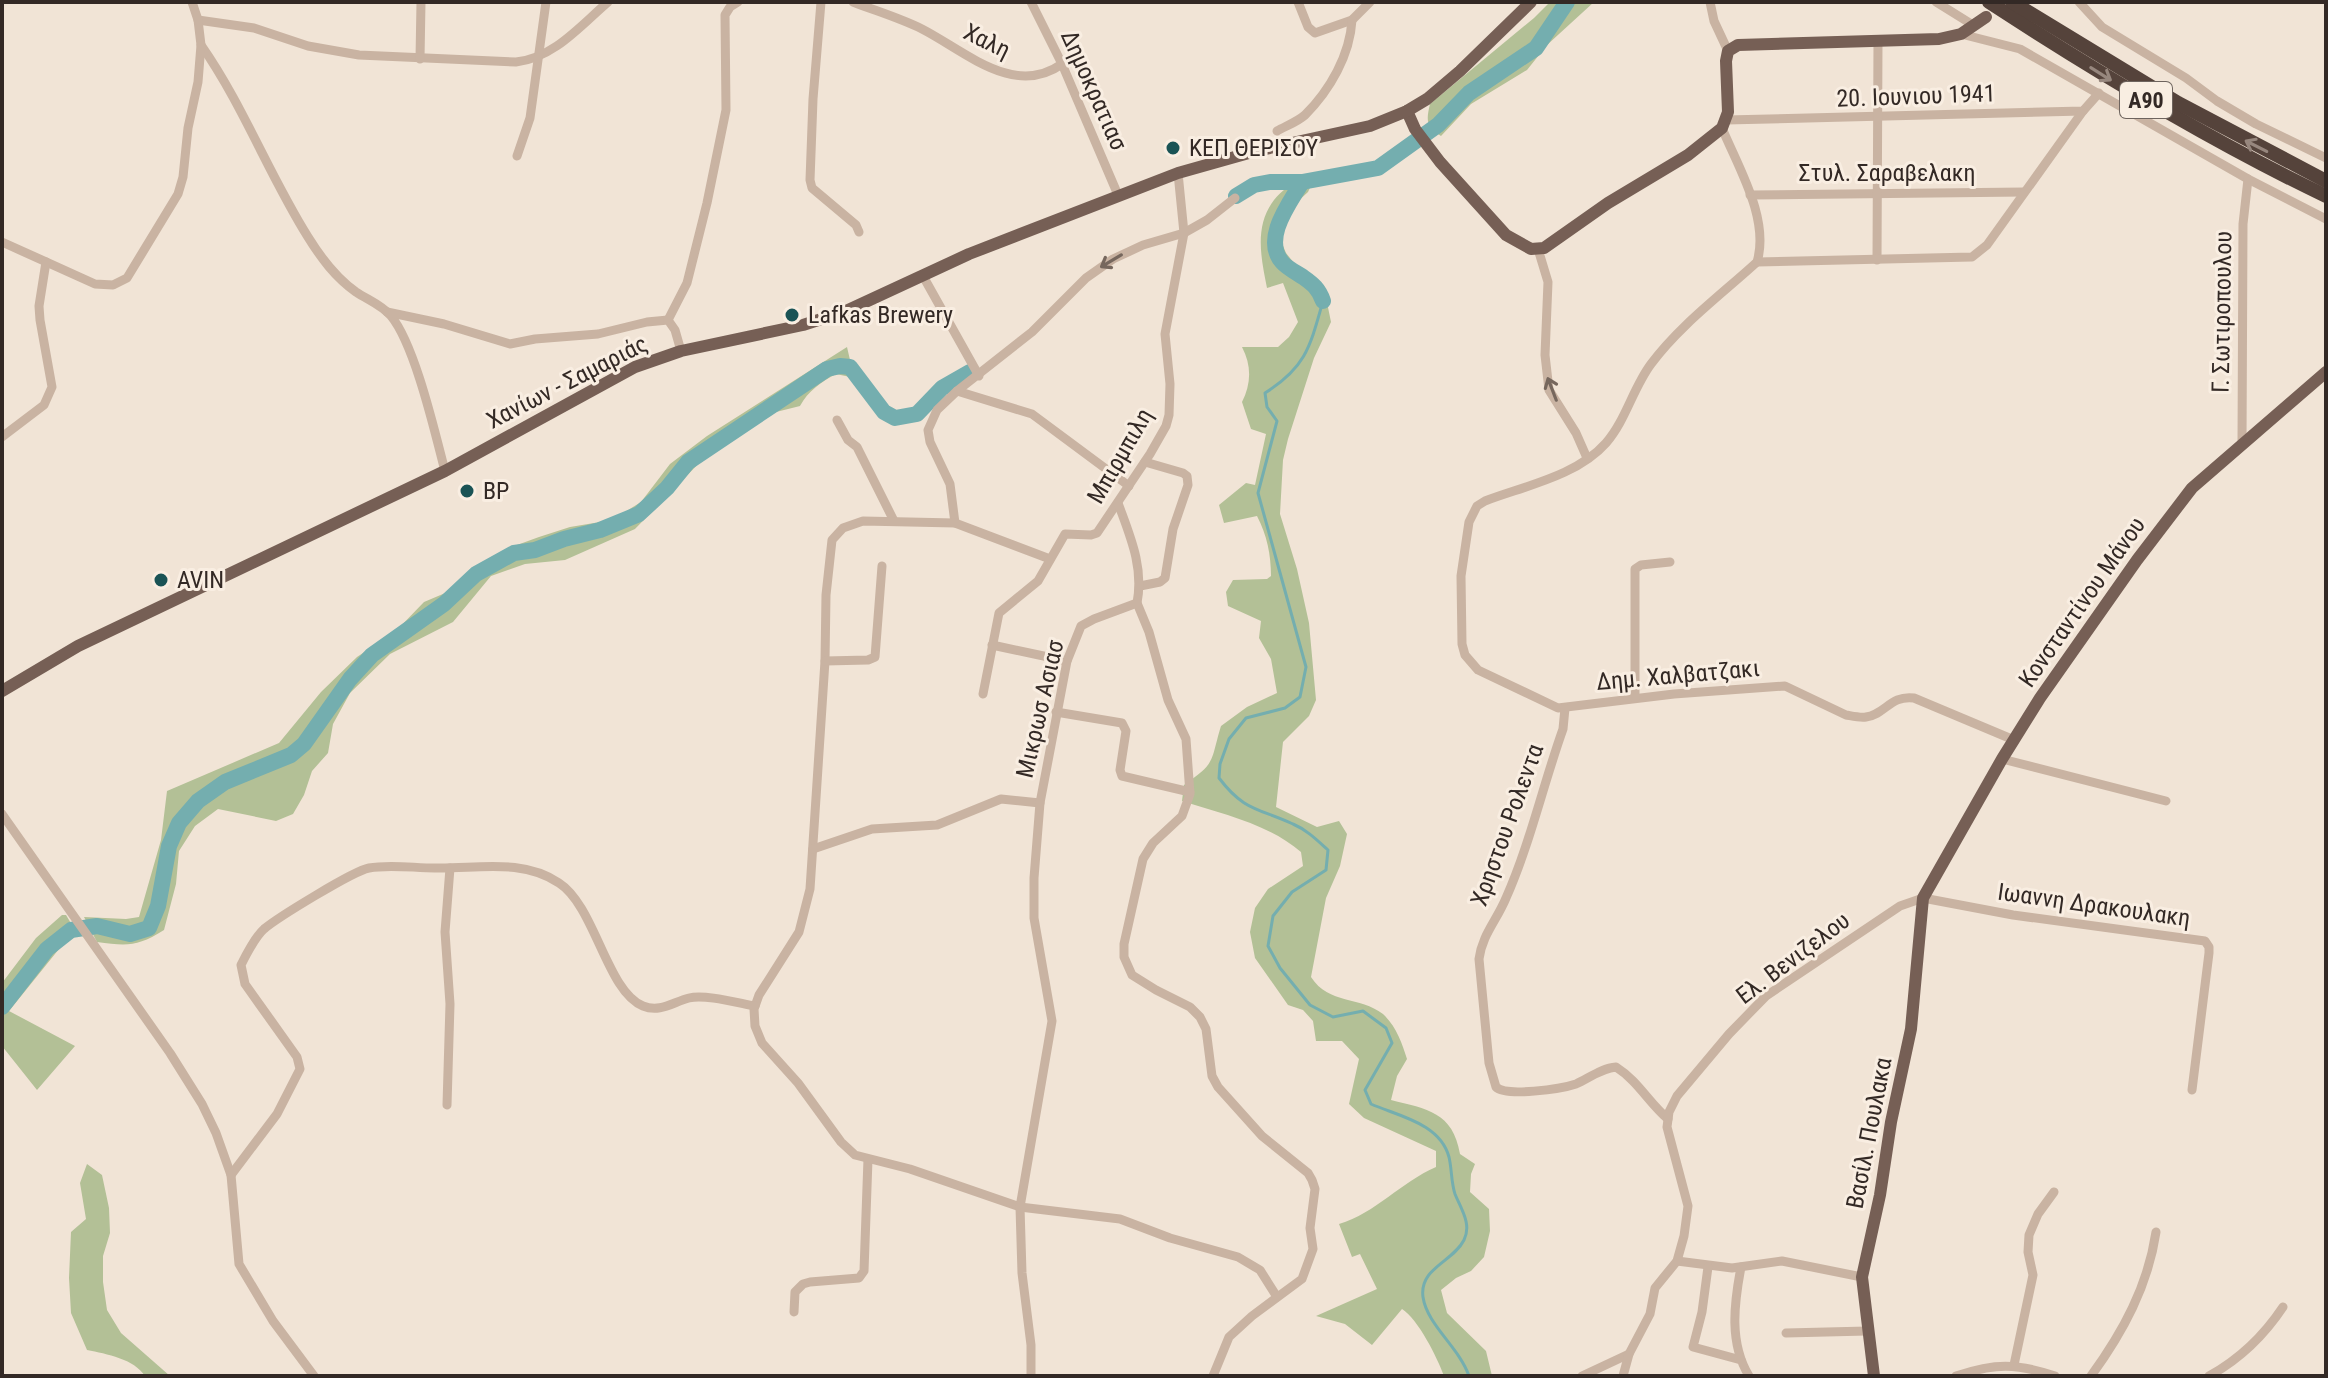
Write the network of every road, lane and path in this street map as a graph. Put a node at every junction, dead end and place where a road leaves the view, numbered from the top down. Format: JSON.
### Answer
{"nodes":[{"id":1,"x":192,"y":2,"type":"edge"},
{"id":2,"x":421,"y":2,"type":"edge"},
{"id":3,"x":546,"y":2,"type":"edge"},
{"id":4,"x":608,"y":2,"type":"edge"},
{"id":5,"x":738,"y":2,"type":"edge"},
{"id":6,"x":821,"y":2,"type":"edge"},
{"id":7,"x":853,"y":2,"type":"edge"},
{"id":8,"x":1031,"y":2,"type":"edge"},
{"id":9,"x":1298,"y":2,"type":"edge"},
{"id":10,"x":1370,"y":2,"type":"edge"},
{"id":11,"x":1531,"y":2,"type":"edge"},
{"id":12,"x":1710,"y":2,"type":"edge"},
{"id":13,"x":1936,"y":2,"type":"edge"},
{"id":14,"x":2012,"y":2,"type":"edge"},
{"id":15,"x":2079,"y":2,"type":"edge"},
{"id":16,"x":1987,"y":9,"type":"edge"},
{"id":17,"x":198,"y":20,"type":"junction"},
{"id":18,"x":1352,"y":20,"type":"junction"},
{"id":19,"x":1973,"y":25,"type":"junction"},
{"id":20,"x":1961,"y":34,"type":"junction"},
{"id":21,"x":1878,"y":41,"type":"junction"},
{"id":22,"x":201,"y":45,"type":"junction"},
{"id":23,"x":1728,"y":51,"type":"junction"},
{"id":24,"x":541,"y":56,"type":"junction"},
{"id":25,"x":420,"y":59,"type":"junction"},
{"id":26,"x":1062,"y":64,"type":"junction"},
{"id":27,"x":2099,"y":93,"type":"junction"},
{"id":28,"x":1407,"y":111,"type":"junction"},
{"id":29,"x":2083,"y":111,"type":"junction"},
{"id":30,"x":1877,"y":118,"type":"junction"},
{"id":31,"x":1724,"y":124,"type":"junction"},
{"id":32,"x":1277,"y":131,"type":"dead end"},
{"id":33,"x":517,"y":156,"type":"dead end"},
{"id":34,"x":2326,"y":158,"type":"edge"},
{"id":35,"x":1178,"y":173,"type":"junction"},
{"id":36,"x":2248,"y":179,"type":"junction"},
{"id":37,"x":2326,"y":181,"type":"edge"},
{"id":38,"x":1877,"y":192,"type":"junction"},
{"id":39,"x":2024,"y":192,"type":"junction"},
{"id":40,"x":1118,"y":195,"type":"junction"},
{"id":41,"x":1750,"y":195,"type":"junction"},
{"id":42,"x":2326,"y":196,"type":"edge"},
{"id":43,"x":1235,"y":198,"type":"dead end"},
{"id":44,"x":2326,"y":219,"type":"edge"},
{"id":45,"x":859,"y":232,"type":"dead end"},
{"id":46,"x":1184,"y":233,"type":"junction"},
{"id":47,"x":2,"y":242,"type":"edge"},
{"id":48,"x":1538,"y":249,"type":"junction"},
{"id":49,"x":1877,"y":260,"type":"junction"},
{"id":50,"x":46,"y":262,"type":"junction"},
{"id":51,"x":1757,"y":262,"type":"junction"},
{"id":52,"x":923,"y":276,"type":"junction"},
{"id":53,"x":387,"y":312,"type":"junction"},
{"id":54,"x":668,"y":320,"type":"junction"},
{"id":55,"x":681,"y":351,"type":"junction"},
{"id":56,"x":2326,"y":372,"type":"edge"},
{"id":57,"x":979,"y":376,"type":"junction"},
{"id":58,"x":957,"y":391,"type":"junction"},
{"id":59,"x":837,"y":420,"type":"dead end"},
{"id":60,"x":2,"y":437,"type":"edge"},
{"id":61,"x":2242,"y":445,"type":"junction"},
{"id":62,"x":1587,"y":458,"type":"junction"},
{"id":63,"x":1145,"y":462,"type":"junction"},
{"id":64,"x":445,"y":471,"type":"junction"},
{"id":65,"x":1129,"y":486,"type":"junction"},
{"id":66,"x":1118,"y":503,"type":"junction"},
{"id":67,"x":894,"y":521,"type":"junction"},
{"id":68,"x":955,"y":523,"type":"junction"},
{"id":69,"x":1050,"y":559,"type":"junction"},
{"id":70,"x":1670,"y":562,"type":"dead end"},
{"id":71,"x":882,"y":566,"type":"dead end"},
{"id":72,"x":1140,"y":586,"type":"junction"},
{"id":73,"x":1137,"y":603,"type":"junction"},
{"id":74,"x":992,"y":645,"type":"junction"},
{"id":75,"x":825,"y":661,"type":"junction"},
{"id":76,"x":1067,"y":661,"type":"junction"},
{"id":77,"x":2,"y":691,"type":"edge"},
{"id":78,"x":983,"y":694,"type":"dead end"},
{"id":79,"x":1635,"y":698,"type":"junction"},
{"id":80,"x":1565,"y":708,"type":"junction"},
{"id":81,"x":1056,"y":712,"type":"junction"},
{"id":82,"x":2014,"y":740,"type":"junction"},
{"id":83,"x":2002,"y":759,"type":"junction"},
{"id":84,"x":1190,"y":792,"type":"junction"},
{"id":85,"x":2166,"y":801,"type":"dead end"},
{"id":86,"x":1040,"y":803,"type":"junction"},
{"id":87,"x":2,"y":814,"type":"edge"},
{"id":88,"x":813,"y":849,"type":"junction"},
{"id":89,"x":450,"y":868,"type":"junction"},
{"id":90,"x":1923,"y":898,"type":"junction"},
{"id":91,"x":755,"y":1006,"type":"junction"},
{"id":92,"x":2192,"y":1090,"type":"dead end"},
{"id":93,"x":447,"y":1105,"type":"dead end"},
{"id":94,"x":1668,"y":1119,"type":"junction"},
{"id":95,"x":868,"y":1159,"type":"junction"},
{"id":96,"x":231,"y":1175,"type":"junction"},
{"id":97,"x":2054,"y":1192,"type":"dead end"},
{"id":98,"x":1020,"y":1207,"type":"junction"},
{"id":99,"x":2156,"y":1232,"type":"dead end"},
{"id":100,"x":1677,"y":1261,"type":"junction"},
{"id":101,"x":1708,"y":1267,"type":"junction"},
{"id":102,"x":1741,"y":1267,"type":"junction"},
{"id":103,"x":1862,"y":1277,"type":"junction"},
{"id":104,"x":1277,"y":1297,"type":"junction"},
{"id":105,"x":2283,"y":1307,"type":"dead end"},
{"id":106,"x":794,"y":1312,"type":"dead end"},
{"id":107,"x":1867,"y":1331,"type":"junction"},
{"id":108,"x":1786,"y":1333,"type":"dead end"},
{"id":109,"x":1629,"y":1354,"type":"junction"},
{"id":110,"x":1741,"y":1360,"type":"junction"},
{"id":111,"x":2014,"y":1365,"type":"junction"},
{"id":112,"x":314,"y":1376,"type":"edge"},
{"id":113,"x":1031,"y":1376,"type":"edge"},
{"id":114,"x":1213,"y":1376,"type":"edge"},
{"id":115,"x":1582,"y":1376,"type":"edge"},
{"id":116,"x":1623,"y":1376,"type":"edge"},
{"id":117,"x":1749,"y":1376,"type":"edge"},
{"id":118,"x":1874,"y":1376,"type":"edge"},
{"id":119,"x":1956,"y":1376,"type":"edge"},
{"id":120,"x":2055,"y":1376,"type":"edge"},
{"id":121,"x":2091,"y":1376,"type":"edge"},
{"id":122,"x":2209,"y":1376,"type":"edge"}],
"edges":[{"from":1,"to":17,"type":"street"},
{"from":2,"to":25,"type":"street"},
{"from":3,"to":24,"type":"street"},
{"from":4,"to":24,"type":"street"},
{"from":5,"to":54,"type":"street"},
{"from":6,"to":45,"type":"street"},
{"from":7,"to":26,"type":"street","name":"Χαλη"},
{"from":8,"to":26,"type":"street","name":"Δημοκρατιασ"},
{"from":9,"to":18,"type":"street"},
{"from":10,"to":18,"type":"street"},
{"from":11,"to":28,"type":"main road","name":"Χανίων - Σαμαριάς"},
{"from":12,"to":23,"type":"street"},
{"from":13,"to":19,"type":"street"},
{"from":37,"to":14,"type":"highway","number":"Α90","one_way":true},
{"from":15,"to":34,"type":"street"},
{"from":16,"to":19,"type":"main road"},
{"from":16,"to":42,"type":"highway","number":"Α90","one_way":true},
{"from":17,"to":22,"type":"street"},
{"from":17,"to":25,"type":"street"},
{"from":18,"to":32,"type":"street"},
{"from":19,"to":20,"type":"main road"},
{"from":20,"to":21,"type":"main road"},
{"from":20,"to":27,"type":"street"},
{"from":21,"to":23,"type":"main road"},
{"from":21,"to":30,"type":"street"},
{"from":22,"to":50,"type":"street"},
{"from":22,"to":53,"type":"street"},
{"from":23,"to":31,"type":"main road"},
{"from":24,"to":25,"type":"street"},
{"from":24,"to":33,"type":"street"},
{"from":26,"to":40,"type":"street","name":"Δημοκρατιασ"},
{"from":27,"to":29,"type":"street"},
{"from":27,"to":36,"type":"street"},
{"from":28,"to":35,"type":"main road","name":"Χανίων - Σαμαριάς"},
{"from":28,"to":48,"type":"main road"},
{"from":29,"to":30,"type":"street","name":"20. Ιουνιου 1941"},
{"from":29,"to":39,"type":"street"},
{"from":30,"to":31,"type":"street","name":"20. Ιουνιου 1941"},
{"from":30,"to":38,"type":"street"},
{"from":31,"to":41,"type":"street"},
{"from":31,"to":48,"type":"main road"},
{"from":35,"to":40,"type":"main road","name":"Χανίων - Σαμαριάς"},
{"from":35,"to":46,"type":"street","name":"Μπιρμπιλη"},
{"from":36,"to":44,"type":"street"},
{"from":36,"to":61,"type":"street","name":"Γ. Σωτιροπουλου"},
{"from":38,"to":39,"type":"street","name":"Στυλ. Σαραβελακη"},
{"from":38,"to":41,"type":"street","name":"Στυλ. Σαραβελακη"},
{"from":38,"to":49,"type":"street"},
{"from":39,"to":49,"type":"street"},
{"from":40,"to":52,"type":"main road","name":"Χανίων - Σαμαριάς"},
{"from":41,"to":51,"type":"street"},
{"from":43,"to":46,"type":"street"},
{"from":46,"to":57,"type":"street","one_way":true},
{"from":46,"to":63,"type":"street","name":"Μπιρμπιλη"},
{"from":47,"to":50,"type":"street"},
{"from":62,"to":48,"type":"street","one_way":true},
{"from":49,"to":51,"type":"street"},
{"from":50,"to":60,"type":"street"},
{"from":51,"to":62,"type":"street"},
{"from":52,"to":55,"type":"main road","name":"Χανίων - Σαμαριάς"},
{"from":52,"to":57,"type":"street"},
{"from":53,"to":54,"type":"street"},
{"from":53,"to":64,"type":"street"},
{"from":54,"to":55,"type":"street"},
{"from":55,"to":64,"type":"main road","name":"Χανίων - Σαμαριάς"},
{"from":56,"to":61,"type":"main road","name":"Κονσταντίνου Μάνου"},
{"from":57,"to":58,"type":"street"},
{"from":58,"to":65,"type":"street"},
{"from":58,"to":68,"type":"street"},
{"from":59,"to":67,"type":"street"},
{"from":61,"to":82,"type":"main road","name":"Κονσταντίνου Μάνου"},
{"from":62,"to":80,"type":"street"},
{"from":63,"to":65,"type":"street","name":"Μπιρμπιλη"},
{"from":63,"to":72,"type":"street"},
{"from":64,"to":77,"type":"main road","name":"Χανίων - Σαμαριάς"},
{"from":65,"to":66,"type":"street","name":"Μπιρμπιλη"},
{"from":66,"to":69,"type":"street","name":"Μπιρμπιλη"},
{"from":66,"to":72,"type":"street"},
{"from":67,"to":68,"type":"street"},
{"from":67,"to":75,"type":"street"},
{"from":68,"to":69,"type":"street"},
{"from":69,"to":74,"type":"street"},
{"from":70,"to":79,"type":"street"},
{"from":71,"to":75,"type":"street"},
{"from":72,"to":73,"type":"street"},
{"from":73,"to":76,"type":"street","name":"Μικρωσ Ασιασ"},
{"from":73,"to":84,"type":"street"},
{"from":74,"to":76,"type":"street"},
{"from":74,"to":78,"type":"street"},
{"from":75,"to":88,"type":"street"},
{"from":76,"to":81,"type":"street","name":"Μικρωσ Ασιασ"},
{"from":79,"to":80,"type":"street","name":"Δημ. Χαλβατζακι"},
{"from":79,"to":82,"type":"street","name":"Δημ. Χαλβατζακι"},
{"from":80,"to":94,"type":"street","name":"Χρηστου Ρολεντα"},
{"from":81,"to":84,"type":"street"},
{"from":81,"to":86,"type":"street","name":"Μικρωσ Ασιασ"},
{"from":82,"to":83,"type":"main road","name":"Κονσταντίνου Μάνου"},
{"from":83,"to":85,"type":"street"},
{"from":83,"to":90,"type":"main road","name":"Κονσταντίνου Μάνου"},
{"from":84,"to":104,"type":"street"},
{"from":86,"to":88,"type":"street"},
{"from":86,"to":98,"type":"street","name":"Μικρωσ Ασιασ"},
{"from":87,"to":96,"type":"street"},
{"from":88,"to":91,"type":"street"},
{"from":89,"to":91,"type":"street"},
{"from":89,"to":93,"type":"street"},
{"from":89,"to":96,"type":"street"},
{"from":90,"to":92,"type":"street","name":"Ιωαννη Δρακουλακη"},
{"from":90,"to":94,"type":"street","name":"Ελ. Βενιζελου"},
{"from":90,"to":103,"type":"main road","name":"Βασίλ. Πουλακα"},
{"from":91,"to":95,"type":"street"},
{"from":94,"to":100,"type":"street"},
{"from":95,"to":98,"type":"street"},
{"from":95,"to":106,"type":"street"},
{"from":96,"to":112,"type":"street"},
{"from":97,"to":111,"type":"street"},
{"from":98,"to":104,"type":"street"},
{"from":98,"to":113,"type":"street","name":"Μικρωσ Ασιασ"},
{"from":99,"to":121,"type":"street"},
{"from":100,"to":101,"type":"street"},
{"from":100,"to":109,"type":"street"},
{"from":101,"to":102,"type":"street"},
{"from":101,"to":110,"type":"street"},
{"from":102,"to":103,"type":"street"},
{"from":102,"to":110,"type":"street"},
{"from":103,"to":107,"type":"main road","name":"Βασίλ. Πουλακα"},
{"from":104,"to":114,"type":"street"},
{"from":105,"to":122,"type":"street"},
{"from":107,"to":108,"type":"street"},
{"from":107,"to":118,"type":"main road","name":"Βασίλ. Πουλακα"},
{"from":109,"to":115,"type":"street"},
{"from":109,"to":116,"type":"street"},
{"from":110,"to":117,"type":"street"},
{"from":111,"to":119,"type":"street"},
{"from":111,"to":120,"type":"street"}]}
